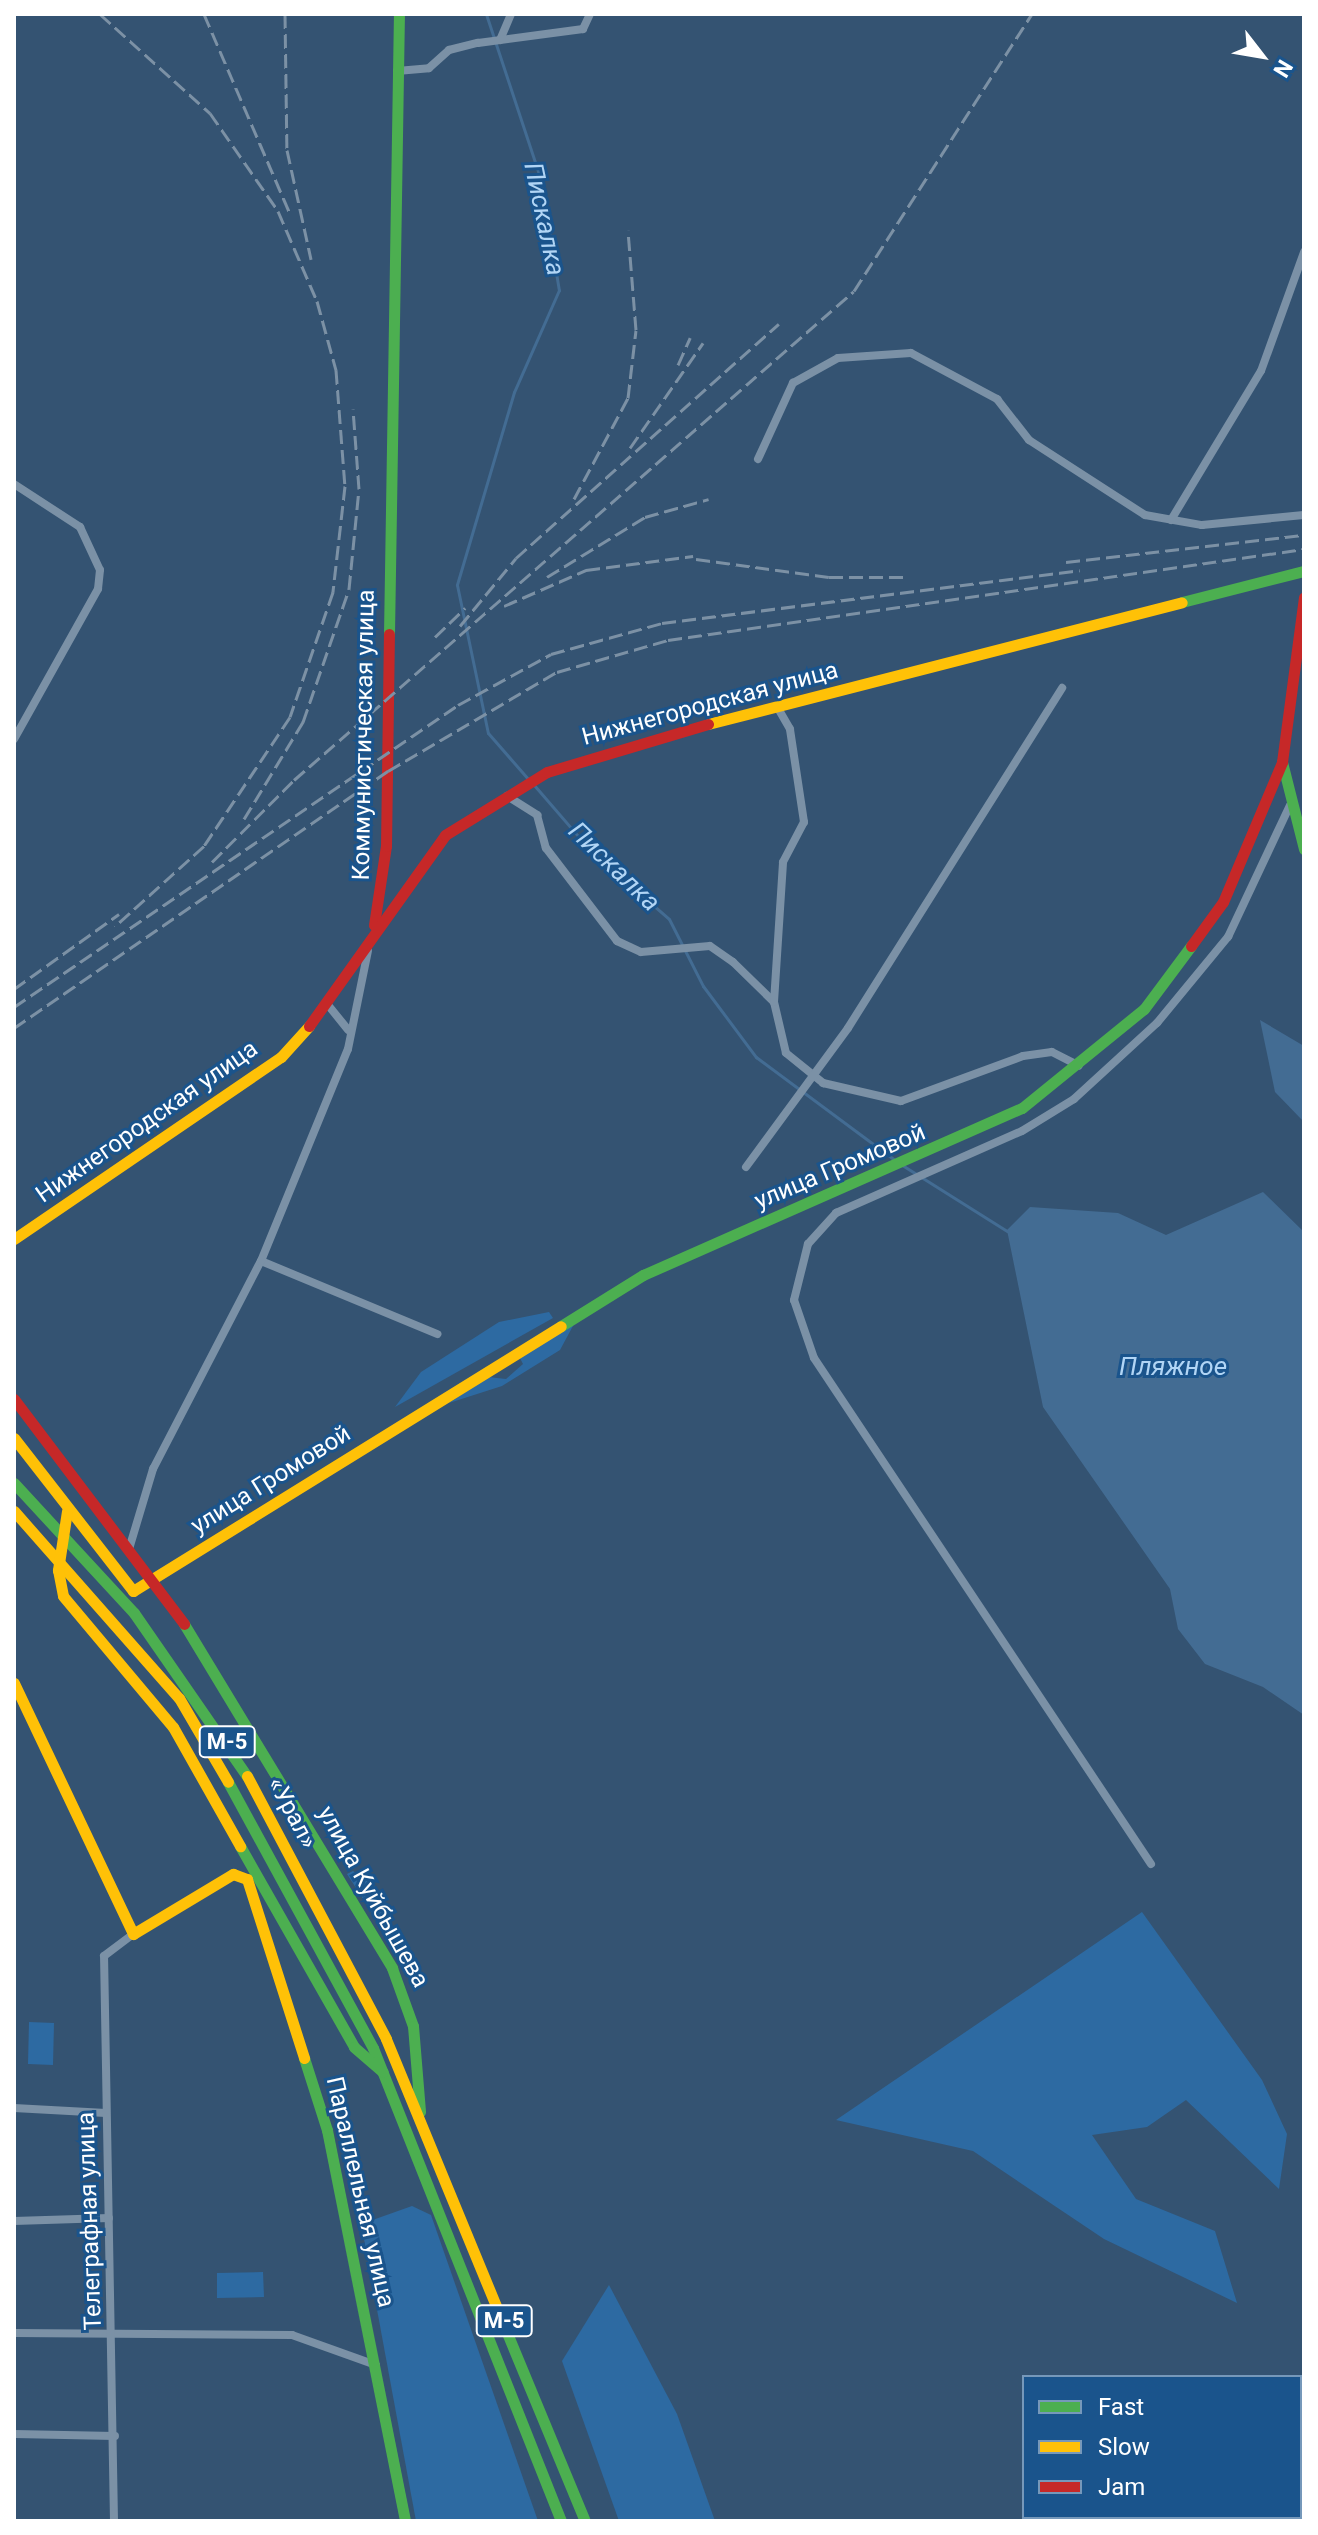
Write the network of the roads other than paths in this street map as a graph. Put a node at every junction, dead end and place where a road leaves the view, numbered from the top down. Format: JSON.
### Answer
{"nodes":[{"id":1,"x":399,"y":14,"type":"edge"},
{"id":2,"x":511,"y":14,"type":"edge"},
{"id":3,"x":590,"y":14,"type":"edge"},
{"id":4,"x":500,"y":40,"type":"junction"},
{"id":5,"x":397,"y":71,"type":"junction"},
{"id":6,"x":1304,"y":252,"type":"edge"},
{"id":7,"x":758,"y":459,"type":"dead end"},
{"id":8,"x":14,"y":484,"type":"edge"},
{"id":9,"x":1304,"y":515,"type":"edge"},
{"id":10,"x":1171,"y":520,"type":"junction"},
{"id":11,"x":1304,"y":571,"type":"edge"},
{"id":12,"x":1304,"y":597,"type":"edge"},
{"id":13,"x":1298,"y":650,"type":"junction"},
{"id":14,"x":1304,"y":661,"type":"edge"},
{"id":15,"x":1062,"y":688,"type":"dead end"},
{"id":16,"x":778,"y":708,"type":"junction"},
{"id":17,"x":14,"y":739,"type":"edge"},
{"id":18,"x":1282,"y":762,"type":"junction"},
{"id":19,"x":504,"y":794,"type":"junction"},
{"id":20,"x":1290,"y":805,"type":"junction"},
{"id":21,"x":1304,"y":849,"type":"edge"},
{"id":22,"x":371,"y":934,"type":"junction"},
{"id":23,"x":774,"y":1002,"type":"junction"},
{"id":24,"x":328,"y":1005,"type":"junction"},
{"id":25,"x":348,"y":1049,"type":"junction"},
{"id":26,"x":1079,"y":1067,"type":"junction"},
{"id":27,"x":815,"y":1076,"type":"junction"},
{"id":28,"x":746,"y":1167,"type":"dead end"},
{"id":29,"x":14,"y":1239,"type":"edge"},
{"id":30,"x":261,"y":1261,"type":"junction"},
{"id":31,"x":437,"y":1334,"type":"dead end"},
{"id":32,"x":14,"y":1399,"type":"edge"},
{"id":33,"x":14,"y":1438,"type":"edge"},
{"id":34,"x":14,"y":1483,"type":"edge"},
{"id":35,"x":66,"y":1508,"type":"junction"},
{"id":36,"x":14,"y":1511,"type":"edge"},
{"id":37,"x":129,"y":1549,"type":"junction"},
{"id":38,"x":152,"y":1578,"type":"junction"},
{"id":39,"x":14,"y":1683,"type":"edge"},
{"id":40,"x":1151,"y":1864,"type":"dead end"},
{"id":41,"x":133,"y":1934,"type":"junction"},
{"id":42,"x":383,"y":2072,"type":"junction"},
{"id":43,"x":14,"y":2108,"type":"edge"},
{"id":44,"x":106,"y":2113,"type":"junction"},
{"id":45,"x":421,"y":2121,"type":"junction"},
{"id":46,"x":109,"y":2218,"type":"junction"},
{"id":47,"x":14,"y":2221,"type":"edge"},
{"id":48,"x":14,"y":2333,"type":"edge"},
{"id":49,"x":113,"y":2335,"type":"junction"},
{"id":50,"x":376,"y":2366,"type":"junction"},
{"id":51,"x":14,"y":2434,"type":"edge"},
{"id":52,"x":115,"y":2436,"type":"junction"},
{"id":53,"x":114,"y":2521,"type":"edge"},
{"id":54,"x":405,"y":2521,"type":"edge"},
{"id":55,"x":561,"y":2521,"type":"edge"},
{"id":56,"x":585,"y":2521,"type":"edge"}],
"edges":[{"from":1,"to":5,"type":"main road","name":"Коммунистическая улица"},
{"from":2,"to":4,"type":"street"},
{"from":3,"to":4,"type":"street"},
{"from":4,"to":5,"type":"street"},
{"from":5,"to":22,"type":"main road","name":"Коммунистическая улица"},
{"from":6,"to":10,"type":"street"},
{"from":7,"to":10,"type":"street"},
{"from":8,"to":17,"type":"street"},
{"from":9,"to":10,"type":"street"},
{"from":11,"to":16,"type":"main road","name":"Нижнегородская улица"},
{"from":12,"to":13,"type":"main road","name":"улица Громовой"},
{"from":13,"to":14,"type":"main road"},
{"from":13,"to":18,"type":"main road","name":"улица Громовой"},
{"from":15,"to":27,"type":"street"},
{"from":16,"to":19,"type":"main road","name":"Нижнегородская улица"},
{"from":16,"to":23,"type":"street"},
{"from":18,"to":20,"type":"main road"},
{"from":18,"to":26,"type":"main road","name":"улица Громовой"},
{"from":19,"to":22,"type":"main road","name":"Нижнегородская улица"},
{"from":19,"to":23,"type":"street"},
{"from":20,"to":21,"type":"main road"},
{"from":20,"to":40,"type":"street"},
{"from":22,"to":24,"type":"main road","name":"Нижнегородская улица"},
{"from":22,"to":25,"type":"street","name":"Коммунистическая улица"},
{"from":23,"to":27,"type":"street"},
{"from":24,"to":25,"type":"street"},
{"from":24,"to":29,"type":"main road","name":"Нижнегородская улица"},
{"from":25,"to":30,"type":"street","name":"Коммунистическая улица"},
{"from":26,"to":27,"type":"street"},
{"from":26,"to":38,"type":"main road","name":"улица Громовой"},
{"from":27,"to":28,"type":"street"},
{"from":30,"to":31,"type":"street"},
{"from":30,"to":37,"type":"street","name":"Коммунистическая улица"},
{"from":32,"to":37,"type":"main road","name":"улица Куйбышева"},
{"from":33,"to":35,"type":"main road"},
{"from":34,"to":45,"type":"main road","name":"«Урал»","number":"М-5"},
{"from":35,"to":38,"type":"main road","name":"улица Громовой"},
{"from":35,"to":42,"type":"main road"},
{"from":36,"to":42,"type":"main road","name":"«Урал»","number":"М-5"},
{"from":37,"to":38,"type":"main road","name":"улица Куйбышева"},
{"from":38,"to":45,"type":"main road","name":"улица Куйбышева"},
{"from":39,"to":41,"type":"main road"},
{"from":41,"to":44,"type":"street","name":"Телеграфная улица"},
{"from":41,"to":50,"type":"main road","name":"Параллельная улица"},
{"from":42,"to":55,"type":"main road","number":"М-5"},
{"from":43,"to":44,"type":"street"},
{"from":44,"to":46,"type":"street","name":"Телеграфная улица"},
{"from":45,"to":56,"type":"main road","name":"улица Куйбышева","number":"М-5"},
{"from":46,"to":47,"type":"street"},
{"from":46,"to":49,"type":"street","name":"Телеграфная улица"},
{"from":48,"to":49,"type":"street"},
{"from":49,"to":50,"type":"street"},
{"from":49,"to":52,"type":"street","name":"Телеграфная улица"},
{"from":50,"to":54,"type":"main road","name":"Параллельная улица"},
{"from":51,"to":52,"type":"street"},
{"from":52,"to":53,"type":"street","name":"Телеграфная улица"}]}
